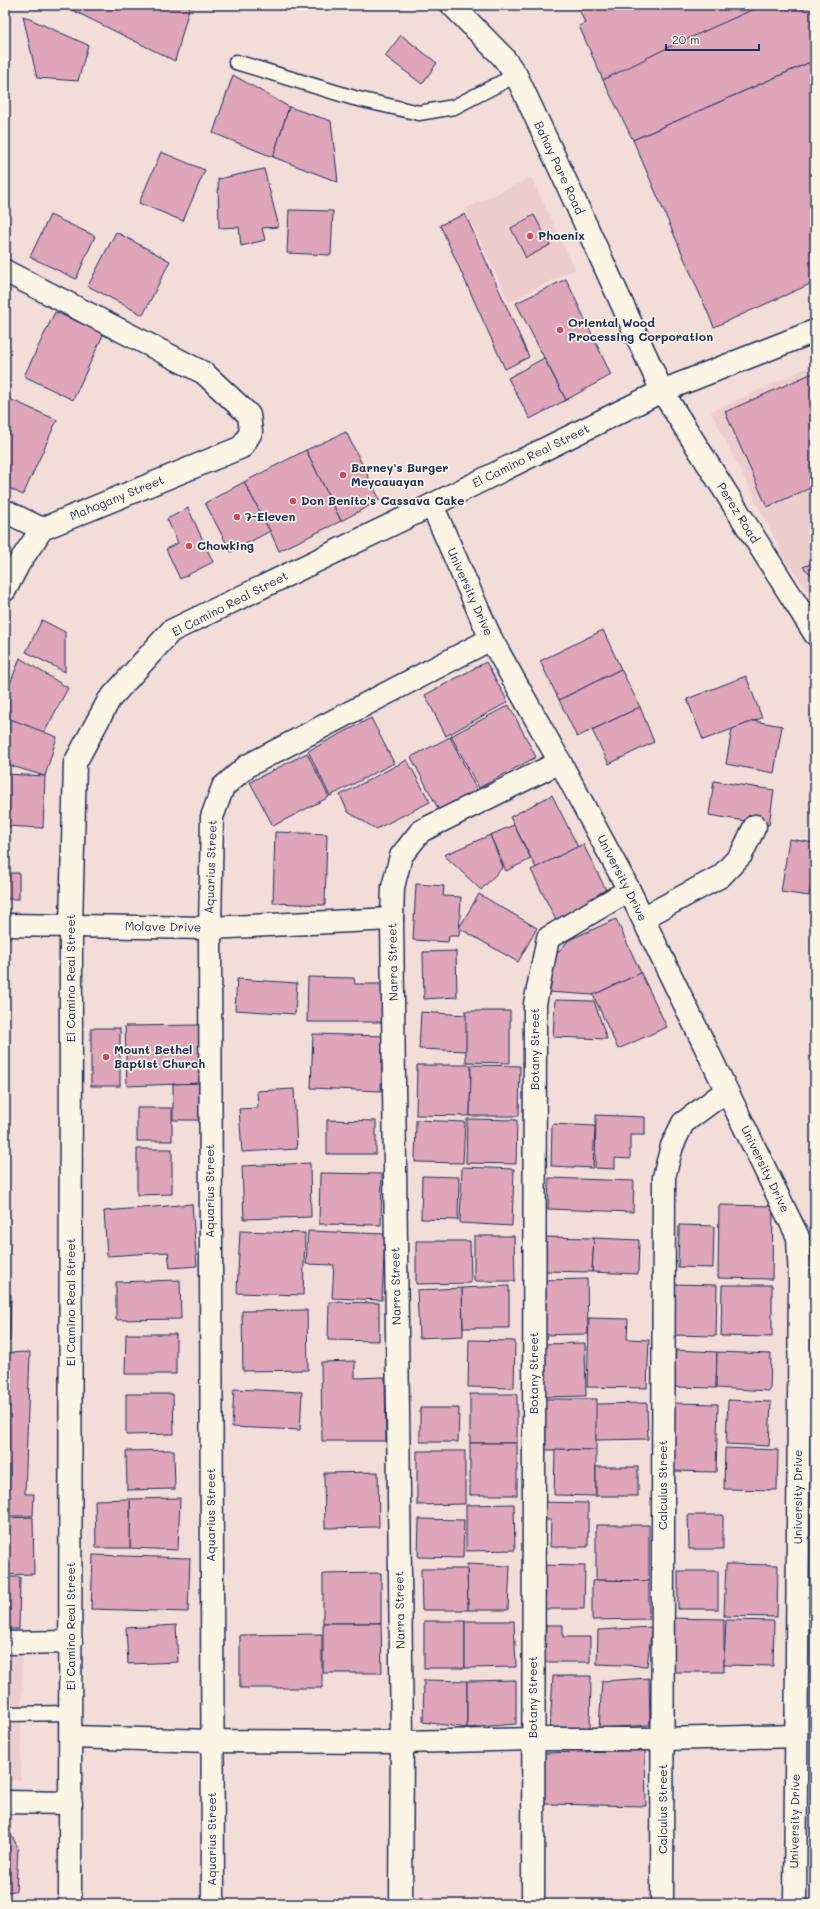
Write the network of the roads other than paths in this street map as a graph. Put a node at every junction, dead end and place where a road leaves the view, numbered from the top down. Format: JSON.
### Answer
{"nodes":[{"id":1,"x":452,"y":5,"type":"edge"},
{"id":2,"x":236,"y":62,"type":"dead end"},
{"id":3,"x":516,"y":75,"type":"junction"},
{"id":4,"x":5,"y":272,"type":"edge"},
{"id":5,"x":815,"y":331,"type":"edge"},
{"id":6,"x":662,"y":391,"type":"junction"},
{"id":7,"x":432,"y":505,"type":"junction"},
{"id":8,"x":5,"y":511,"type":"edge"},
{"id":9,"x":42,"y":529,"type":"junction"},
{"id":10,"x":5,"y":590,"type":"edge"},
{"id":11,"x":815,"y":634,"type":"edge"},
{"id":12,"x":491,"y":639,"type":"junction"},
{"id":13,"x":560,"y":762,"type":"junction"},
{"id":14,"x":755,"y":826,"type":"dead end"},
{"id":15,"x":629,"y":890,"type":"junction"},
{"id":16,"x":643,"y":918,"type":"junction"},
{"id":17,"x":392,"y":919,"type":"junction"},
{"id":18,"x":5,"y":924,"type":"edge"},
{"id":19,"x":71,"y":925,"type":"junction"},
{"id":20,"x":210,"y":928,"type":"junction"},
{"id":21,"x":726,"y":1091,"type":"junction"},
{"id":22,"x":807,"y":1280,"type":"edge"},
{"id":23,"x":71,"y":1642,"type":"junction"},
{"id":24,"x":5,"y":1643,"type":"edge"},
{"id":25,"x":71,"y":1713,"type":"junction"},
{"id":26,"x":5,"y":1714,"type":"edge"},
{"id":27,"x":796,"y":1736,"type":"junction"},
{"id":28,"x":71,"y":1737,"type":"junction"},
{"id":29,"x":533,"y":1739,"type":"junction"},
{"id":30,"x":663,"y":1739,"type":"junction"},
{"id":31,"x":211,"y":1741,"type":"junction"},
{"id":32,"x":402,"y":1742,"type":"junction"},
{"id":33,"x":5,"y":1802,"type":"edge"},
{"id":34,"x":71,"y":1803,"type":"junction"},
{"id":35,"x":70,"y":1904,"type":"edge"},
{"id":36,"x":213,"y":1904,"type":"edge"},
{"id":37,"x":401,"y":1904,"type":"edge"},
{"id":38,"x":533,"y":1904,"type":"edge"},
{"id":39,"x":662,"y":1904,"type":"edge"},
{"id":40,"x":794,"y":1904,"type":"edge"}],
"edges":[{"from":1,"to":3,"type":"street","name":"Bahay Pare Road"},
{"from":2,"to":3,"type":"lane"},
{"from":3,"to":6,"type":"street","name":"Bahay Pare Road"},
{"from":4,"to":9,"type":"street","name":"Mahogany Street"},
{"from":5,"to":6,"type":"street","name":"El Camino Real Street"},
{"from":6,"to":7,"type":"street","name":"El Camino Real Street"},
{"from":6,"to":11,"type":"street","name":"Perez Road"},
{"from":7,"to":12,"type":"street","name":"University Drive"},
{"from":7,"to":19,"type":"street","name":"El Camino Real Street"},
{"from":8,"to":9,"type":"street"},
{"from":9,"to":10,"type":"street"},
{"from":12,"to":13,"type":"street","name":"University Drive"},
{"from":12,"to":20,"type":"street","name":"Aquarius Street"},
{"from":13,"to":15,"type":"street","name":"University Drive"},
{"from":13,"to":17,"type":"street","name":"Narra Street"},
{"from":14,"to":16,"type":"street"},
{"from":15,"to":16,"type":"street","name":"University Drive"},
{"from":15,"to":29,"type":"street","name":"Botany Street"},
{"from":16,"to":21,"type":"street","name":"University Drive"},
{"from":17,"to":20,"type":"street","name":"Molave Drive"},
{"from":17,"to":32,"type":"street","name":"Narra Street"},
{"from":18,"to":19,"type":"street","name":"Molave Drive"},
{"from":19,"to":20,"type":"street","name":"Molave Drive"},
{"from":19,"to":23,"type":"street","name":"El Camino Real Street"},
{"from":20,"to":31,"type":"street","name":"Aquarius Street"},
{"from":21,"to":22,"type":"street","name":"University Drive"},
{"from":21,"to":30,"type":"street","name":"Calculus Street"},
{"from":22,"to":27,"type":"street","name":"University Drive"},
{"from":23,"to":24,"type":"street"},
{"from":23,"to":25,"type":"street","name":"El Camino Real Street"},
{"from":25,"to":26,"type":"lane"},
{"from":25,"to":28,"type":"street","name":"El Camino Real Street"},
{"from":27,"to":30,"type":"street"},
{"from":27,"to":40,"type":"street","name":"University Drive"},
{"from":28,"to":31,"type":"street"},
{"from":28,"to":34,"type":"street","name":"El Camino Real Street"},
{"from":29,"to":30,"type":"street"},
{"from":29,"to":32,"type":"street"},
{"from":29,"to":38,"type":"street","name":"Botany Street"},
{"from":30,"to":39,"type":"street","name":"Calculus Street"},
{"from":31,"to":32,"type":"street"},
{"from":31,"to":36,"type":"street","name":"Aquarius Street"},
{"from":32,"to":37,"type":"street","name":"Narra Street"},
{"from":33,"to":34,"type":"street"},
{"from":34,"to":35,"type":"street","name":"El Camino Real Street"}]}
